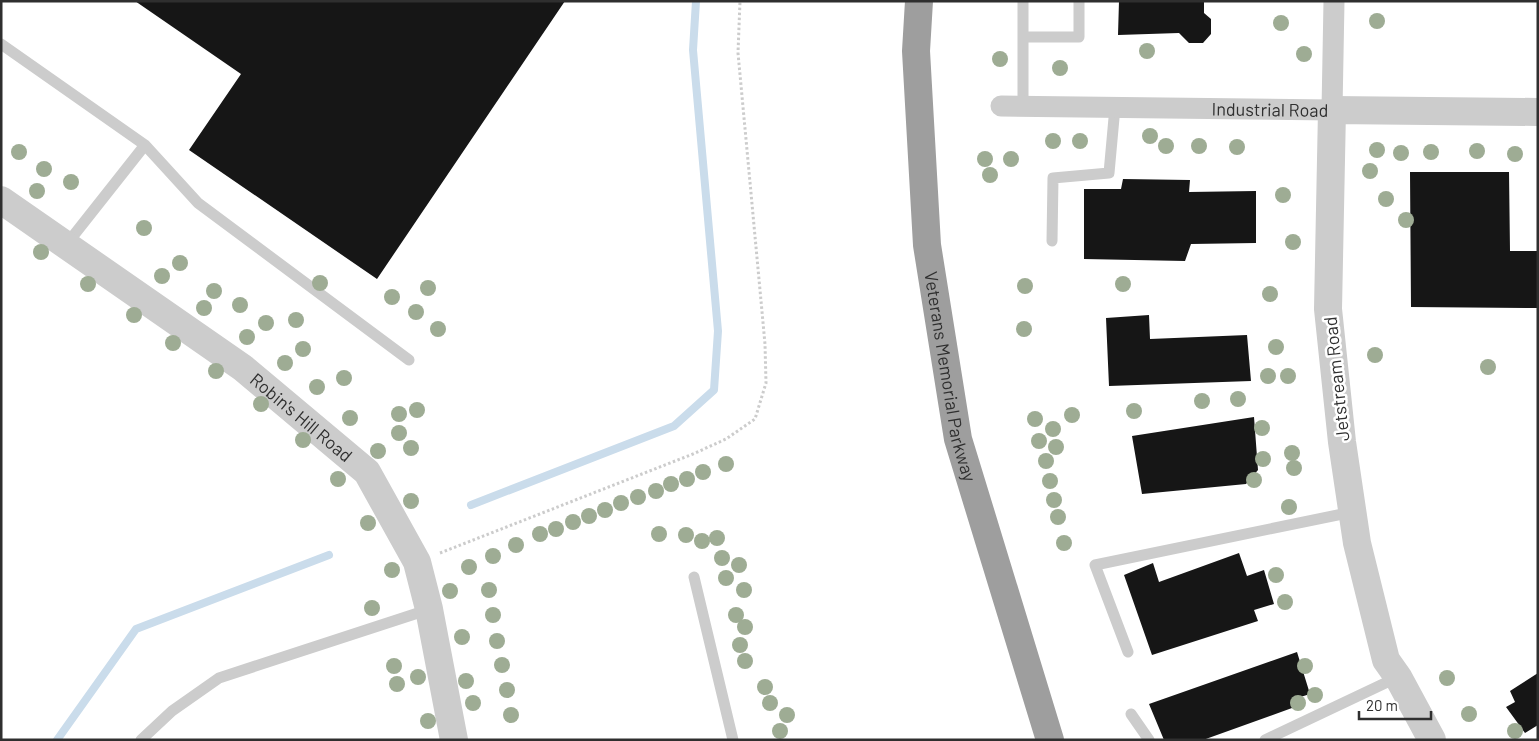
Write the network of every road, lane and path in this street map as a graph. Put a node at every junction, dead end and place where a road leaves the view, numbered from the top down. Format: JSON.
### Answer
{"nodes":[{"id":1,"x":740,"y":1,"type":"edge"},
{"id":2,"x":919,"y":1,"type":"edge"},
{"id":3,"x":1023,"y":1,"type":"edge"},
{"id":4,"x":1080,"y":1,"type":"edge"},
{"id":5,"x":1334,"y":1,"type":"edge"},
{"id":6,"x":1024,"y":37,"type":"junction"},
{"id":7,"x":1,"y":44,"type":"edge"},
{"id":8,"x":1001,"y":106,"type":"dead end"},
{"id":9,"x":1024,"y":106,"type":"junction"},
{"id":10,"x":1115,"y":108,"type":"junction"},
{"id":11,"x":1332,"y":110,"type":"junction"},
{"id":12,"x":1538,"y":112,"type":"edge"},
{"id":13,"x":145,"y":145,"type":"junction"},
{"id":14,"x":1,"y":200,"type":"edge"},
{"id":15,"x":1052,"y":241,"type":"dead end"},
{"id":16,"x":66,"y":245,"type":"junction"},
{"id":17,"x":409,"y":360,"type":"dead end"},
{"id":18,"x":1352,"y":512,"type":"junction"},
{"id":19,"x":417,"y":562,"type":"junction"},
{"id":20,"x":694,"y":577,"type":"dead end"},
{"id":21,"x":421,"y":612,"type":"dead end"},
{"id":22,"x":1128,"y":652,"type":"dead end"},
{"id":23,"x":1398,"y":677,"type":"junction"},
{"id":24,"x":1131,"y":714,"type":"dead end"},
{"id":25,"x":140,"y":740,"type":"edge"},
{"id":26,"x":454,"y":740,"type":"edge"},
{"id":27,"x":733,"y":740,"type":"edge"},
{"id":28,"x":1050,"y":740,"type":"edge"},
{"id":29,"x":1149,"y":740,"type":"edge"},
{"id":30,"x":1266,"y":740,"type":"edge"},
{"id":31,"x":1432,"y":740,"type":"edge"}],
"edges":[{"from":1,"to":19,"type":"path"},
{"from":2,"to":28,"type":"highway","name":"Veterans Memorial Parkway"},
{"from":3,"to":6,"type":"lane"},
{"from":4,"to":6,"type":"lane"},
{"from":5,"to":11,"type":"street","name":"Jetstream Road"},
{"from":6,"to":9,"type":"lane"},
{"from":7,"to":13,"type":"lane"},
{"from":8,"to":9,"type":"street","name":"Industrial Road"},
{"from":9,"to":10,"type":"street","name":"Industrial Road"},
{"from":10,"to":11,"type":"street","name":"Industrial Road"},
{"from":10,"to":15,"type":"lane"},
{"from":11,"to":12,"type":"street","name":"Industrial Road"},
{"from":11,"to":18,"type":"street","name":"Jetstream Road"},
{"from":13,"to":16,"type":"lane"},
{"from":13,"to":17,"type":"lane"},
{"from":14,"to":16,"type":"street","name":"Robin's Hill Road"},
{"from":16,"to":19,"type":"street","name":"Robin's Hill Road"},
{"from":18,"to":22,"type":"lane"},
{"from":18,"to":23,"type":"street","name":"Jetstream Road"},
{"from":19,"to":26,"type":"street","name":"Robin's Hill Road"},
{"from":20,"to":27,"type":"lane"},
{"from":21,"to":25,"type":"lane"},
{"from":23,"to":30,"type":"lane"},
{"from":23,"to":31,"type":"street","name":"Jetstream Road"},
{"from":24,"to":29,"type":"lane"}]}
